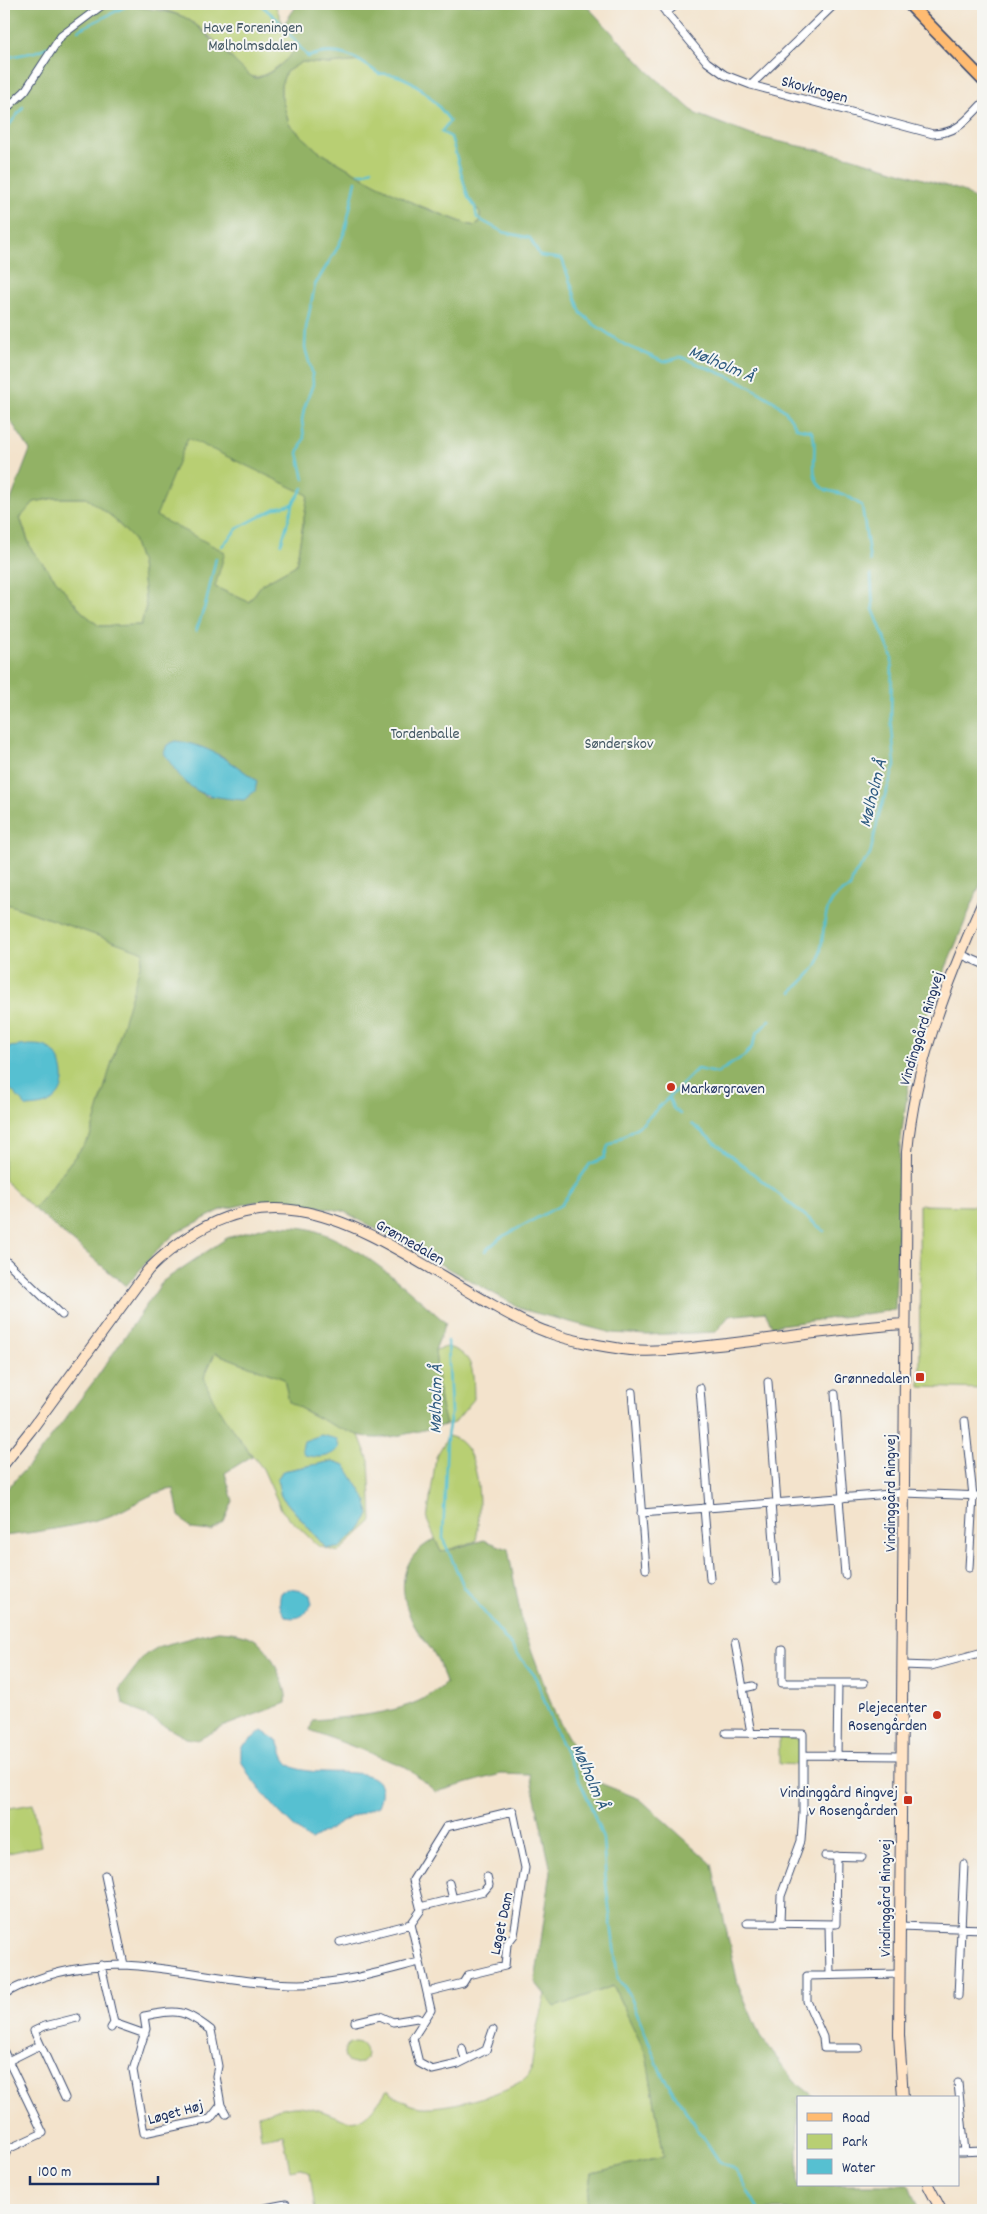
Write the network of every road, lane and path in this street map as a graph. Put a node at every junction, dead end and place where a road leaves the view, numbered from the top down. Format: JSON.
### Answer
{"nodes":[{"id":1,"x":104,"y":4,"type":"edge"},
{"id":2,"x":659,"y":4,"type":"edge"},
{"id":3,"x":677,"y":4,"type":"edge"},
{"id":4,"x":836,"y":4,"type":"edge"},
{"id":5,"x":909,"y":4,"type":"edge"},
{"id":6,"x":666,"y":13,"type":"junction"},
{"id":7,"x":953,"y":51,"type":"junction"},
{"id":8,"x":983,"y":80,"type":"edge"},
{"id":9,"x":751,"y":85,"type":"junction"},
{"id":10,"x":983,"y":90,"type":"edge"},
{"id":11,"x":983,"y":103,"type":"edge"},
{"id":12,"x":4,"y":111,"type":"edge"},
{"id":13,"x":983,"y":902,"type":"edge"},
{"id":14,"x":960,"y":954,"type":"junction"},
{"id":15,"x":983,"y":964,"type":"edge"},
{"id":16,"x":4,"y":1259,"type":"edge"},
{"id":17,"x":62,"y":1315,"type":"dead end"},
{"id":18,"x":904,"y":1324,"type":"junction"},
{"id":19,"x":768,"y":1382,"type":"dead end"},
{"id":20,"x":700,"y":1388,"type":"dead end"},
{"id":21,"x":632,"y":1392,"type":"dead end"},
{"id":22,"x":835,"y":1394,"type":"dead end"},
{"id":23,"x":965,"y":1421,"type":"dead end"},
{"id":24,"x":4,"y":1464,"type":"edge"},
{"id":25,"x":904,"y":1493,"type":"junction"},
{"id":26,"x":972,"y":1496,"type":"junction"},
{"id":27,"x":983,"y":1496,"type":"edge"},
{"id":28,"x":841,"y":1498,"type":"junction"},
{"id":29,"x":774,"y":1503,"type":"junction"},
{"id":30,"x":707,"y":1508,"type":"junction"},
{"id":31,"x":641,"y":1513,"type":"junction"},
{"id":32,"x":969,"y":1568,"type":"dead end"},
{"id":33,"x":646,"y":1569,"type":"dead end"},
{"id":34,"x":845,"y":1575,"type":"dead end"},
{"id":35,"x":710,"y":1579,"type":"dead end"},
{"id":36,"x":777,"y":1580,"type":"dead end"},
{"id":37,"x":735,"y":1643,"type":"dead end"},
{"id":38,"x":782,"y":1650,"type":"dead end"},
{"id":39,"x":983,"y":1652,"type":"edge"},
{"id":40,"x":902,"y":1665,"type":"junction"},
{"id":41,"x":838,"y":1683,"type":"junction"},
{"id":42,"x":864,"y":1683,"type":"dead end"},
{"id":43,"x":753,"y":1686,"type":"dead end"},
{"id":44,"x":744,"y":1688,"type":"junction"},
{"id":45,"x":726,"y":1733,"type":"dead end"},
{"id":46,"x":751,"y":1733,"type":"junction"},
{"id":47,"x":804,"y":1755,"type":"junction"},
{"id":48,"x":837,"y":1756,"type":"junction"},
{"id":49,"x":901,"y":1756,"type":"junction"},
{"id":50,"x":825,"y":1856,"type":"dead end"},
{"id":51,"x":837,"y":1856,"type":"junction"},
{"id":52,"x":862,"y":1857,"type":"dead end"},
{"id":53,"x":964,"y":1864,"type":"dead end"},
{"id":54,"x":105,"y":1876,"type":"dead end"},
{"id":55,"x":487,"y":1877,"type":"dead end"},
{"id":56,"x":449,"y":1883,"type":"dead end"},
{"id":57,"x":453,"y":1899,"type":"junction"},
{"id":58,"x":420,"y":1907,"type":"junction"},
{"id":59,"x":747,"y":1923,"type":"dead end"},
{"id":60,"x":411,"y":1924,"type":"junction"},
{"id":61,"x":780,"y":1924,"type":"junction"},
{"id":62,"x":829,"y":1924,"type":"junction"},
{"id":63,"x":900,"y":1926,"type":"junction"},
{"id":64,"x":961,"y":1928,"type":"junction"},
{"id":65,"x":983,"y":1929,"type":"edge"},
{"id":66,"x":340,"y":1942,"type":"dead end"},
{"id":67,"x":419,"y":1962,"type":"junction"},
{"id":68,"x":101,"y":1965,"type":"junction"},
{"id":69,"x":124,"y":1965,"type":"junction"},
{"id":70,"x":899,"y":1974,"type":"junction"},
{"id":71,"x":830,"y":1975,"type":"junction"},
{"id":72,"x":427,"y":1992,"type":"junction"},
{"id":73,"x":4,"y":1994,"type":"edge"},
{"id":74,"x":958,"y":1996,"type":"dead end"},
{"id":75,"x":77,"y":2018,"type":"dead end"},
{"id":76,"x":424,"y":2021,"type":"junction"},
{"id":77,"x":355,"y":2022,"type":"dead end"},
{"id":78,"x":493,"y":2030,"type":"dead end"},
{"id":79,"x":144,"y":2034,"type":"junction"},
{"id":80,"x":40,"y":2045,"type":"junction"},
{"id":81,"x":462,"y":2048,"type":"dead end"},
{"id":82,"x":859,"y":2048,"type":"dead end"},
{"id":83,"x":4,"y":2052,"type":"edge"},
{"id":84,"x":465,"y":2060,"type":"junction"},
{"id":85,"x":8,"y":2061,"type":"junction"},
{"id":86,"x":958,"y":2083,"type":"dead end"},
{"id":87,"x":903,"y":2096,"type":"edge"},
{"id":88,"x":959,"y":2096,"type":"edge"},
{"id":89,"x":65,"y":2098,"type":"dead end"},
{"id":90,"x":221,"y":2105,"type":"junction"},
{"id":91,"x":226,"y":2114,"type":"dead end"},
{"id":92,"x":960,"y":2118,"type":"edge"},
{"id":93,"x":983,"y":2151,"type":"edge"},
{"id":94,"x":962,"y":2152,"type":"edge"},
{"id":95,"x":4,"y":2157,"type":"edge"},
{"id":96,"x":929,"y":2186,"type":"edge"},
{"id":97,"x":255,"y":2210,"type":"edge"},
{"id":98,"x":287,"y":2210,"type":"edge"},
{"id":99,"x":941,"y":2210,"type":"edge"}],
"edges":[{"from":1,"to":12,"type":"street"},
{"from":2,"to":6,"type":"street","name":"Skovkrogen"},
{"from":3,"to":6,"type":"street"},
{"from":4,"to":9,"type":"street"},
{"from":5,"to":7,"type":"main road"},
{"from":6,"to":9,"type":"street","name":"Skovkrogen"},
{"from":7,"to":8,"type":"main road"},
{"from":7,"to":10,"type":"main road"},
{"from":9,"to":11,"type":"street","name":"Skovkrogen"},
{"from":13,"to":14,"type":"street","name":"Vindinggård Ringvej"},
{"from":14,"to":15,"type":"street"},
{"from":14,"to":18,"type":"street","name":"Vindinggård Ringvej"},
{"from":16,"to":17,"type":"street"},
{"from":18,"to":24,"type":"street","name":"Grønnedalen"},
{"from":18,"to":25,"type":"street","name":"Vindinggård Ringvej"},
{"from":19,"to":29,"type":"street"},
{"from":20,"to":30,"type":"street"},
{"from":21,"to":31,"type":"street"},
{"from":22,"to":28,"type":"street"},
{"from":23,"to":26,"type":"street"},
{"from":25,"to":26,"type":"street"},
{"from":25,"to":28,"type":"street"},
{"from":25,"to":40,"type":"street","name":"Vindinggård Ringvej"},
{"from":26,"to":27,"type":"street"},
{"from":26,"to":32,"type":"street"},
{"from":28,"to":29,"type":"street"},
{"from":28,"to":34,"type":"street"},
{"from":29,"to":30,"type":"street"},
{"from":29,"to":36,"type":"street"},
{"from":30,"to":31,"type":"street"},
{"from":30,"to":35,"type":"street"},
{"from":31,"to":33,"type":"street"},
{"from":37,"to":44,"type":"street"},
{"from":38,"to":41,"type":"street"},
{"from":39,"to":40,"type":"street"},
{"from":40,"to":49,"type":"street","name":"Vindinggård Ringvej"},
{"from":41,"to":42,"type":"street"},
{"from":41,"to":48,"type":"street"},
{"from":43,"to":44,"type":"street"},
{"from":44,"to":46,"type":"street"},
{"from":45,"to":46,"type":"street"},
{"from":46,"to":47,"type":"street"},
{"from":47,"to":48,"type":"street"},
{"from":47,"to":61,"type":"street"},
{"from":48,"to":49,"type":"street"},
{"from":49,"to":63,"type":"street","name":"Vindinggård Ringvej"},
{"from":50,"to":51,"type":"street"},
{"from":51,"to":52,"type":"street"},
{"from":51,"to":62,"type":"street"},
{"from":53,"to":64,"type":"street"},
{"from":54,"to":69,"type":"street"},
{"from":55,"to":57,"type":"street","name":"Løget Dam"},
{"from":56,"to":57,"type":"street"},
{"from":57,"to":58,"type":"street","name":"Løget Dam"},
{"from":58,"to":60,"type":"street"},
{"from":58,"to":72,"type":"street","name":"Løget Dam"},
{"from":59,"to":61,"type":"street"},
{"from":60,"to":66,"type":"street"},
{"from":60,"to":67,"type":"street"},
{"from":61,"to":62,"type":"street"},
{"from":62,"to":71,"type":"street"},
{"from":63,"to":64,"type":"street"},
{"from":63,"to":70,"type":"street","name":"Vindinggård Ringvej"},
{"from":64,"to":65,"type":"street"},
{"from":64,"to":74,"type":"street"},
{"from":67,"to":69,"type":"street"},
{"from":67,"to":72,"type":"street"},
{"from":68,"to":69,"type":"street"},
{"from":68,"to":73,"type":"street"},
{"from":68,"to":79,"type":"street"},
{"from":70,"to":71,"type":"street"},
{"from":70,"to":87,"type":"street","name":"Vindinggård Ringvej"},
{"from":71,"to":82,"type":"street"},
{"from":72,"to":76,"type":"street"},
{"from":75,"to":80,"type":"street"},
{"from":76,"to":77,"type":"street"},
{"from":76,"to":84,"type":"street"},
{"from":78,"to":84,"type":"street"},
{"from":79,"to":90,"type":"street","name":"Løget Høj"},
{"from":79,"to":90,"type":"street","name":"Løget Høj"},
{"from":80,"to":85,"type":"street"},
{"from":80,"to":89,"type":"street"},
{"from":81,"to":84,"type":"street"},
{"from":83,"to":85,"type":"street"},
{"from":85,"to":95,"type":"street"},
{"from":86,"to":88,"type":"street"},
{"from":90,"to":91,"type":"street","name":"Løget Høj"},
{"from":92,"to":94,"type":"street"},
{"from":93,"to":94,"type":"street"},
{"from":96,"to":99,"type":"street"},
{"from":97,"to":98,"type":"street"}]}
